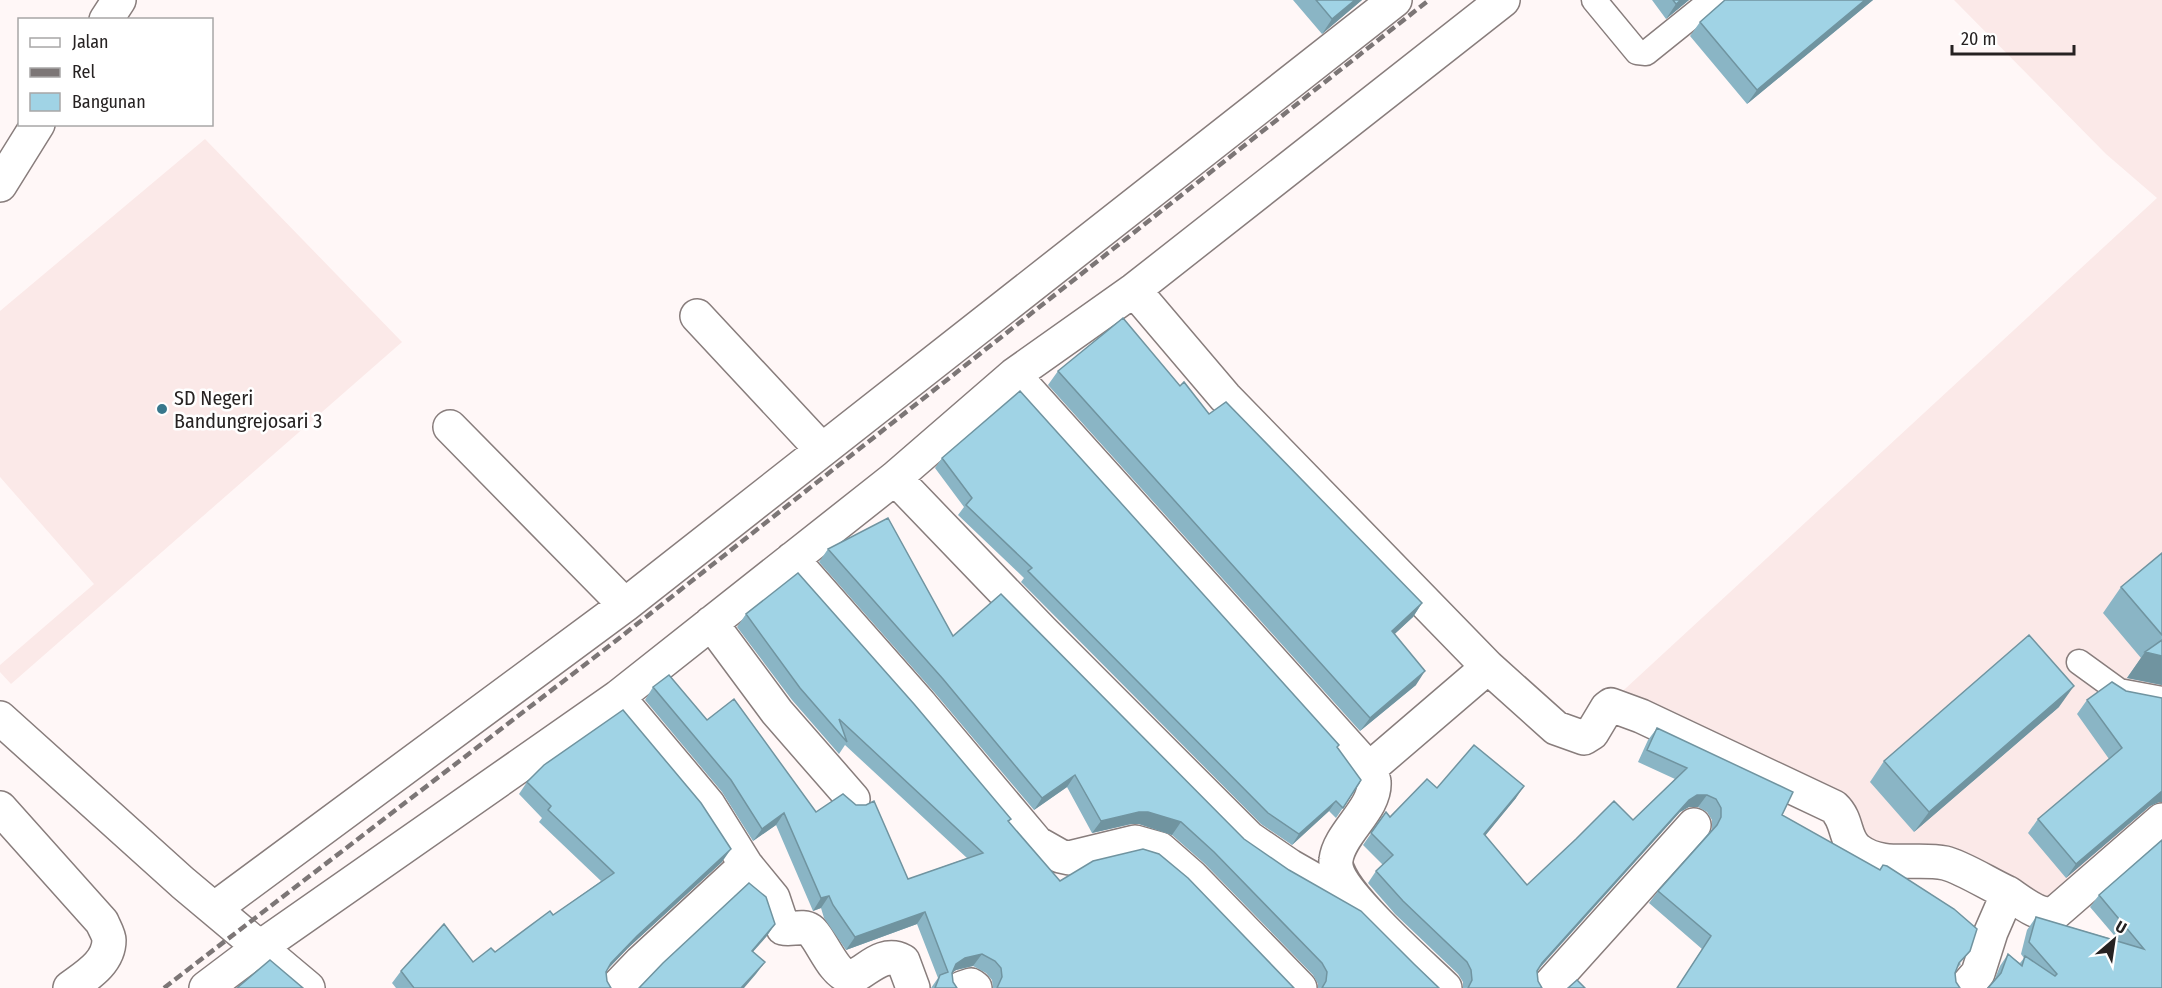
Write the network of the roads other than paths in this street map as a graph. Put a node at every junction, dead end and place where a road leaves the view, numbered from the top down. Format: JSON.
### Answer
{"nodes":[{"id":1,"x":119,"y":0,"type":"edge"},
{"id":2,"x":1395,"y":0,"type":"edge"},
{"id":3,"x":1503,"y":0,"type":"edge"},
{"id":4,"x":1594,"y":0,"type":"edge"},
{"id":5,"x":1712,"y":0,"type":"edge"},
{"id":6,"x":107,"y":18,"type":"edge"},
{"id":7,"x":37,"y":126,"type":"edge"},
{"id":8,"x":0,"y":185,"type":"edge"},
{"id":9,"x":1134,"y":290,"type":"junction"},
{"id":10,"x":698,"y":316,"type":"dead end"},
{"id":11,"x":1014,"y":375,"type":"junction"},
{"id":12,"x":450,"y":428,"type":"dead end"},
{"id":13,"x":821,"y":449,"type":"junction"},
{"id":14,"x":895,"y":478,"type":"junction"},
{"id":15,"x":792,"y":559,"type":"junction"},
{"id":16,"x":625,"y":605,"type":"junction"},
{"id":17,"x":711,"y":623,"type":"junction"},
{"id":18,"x":2079,"y":662,"type":"dead end"},
{"id":19,"x":1488,"y":667,"type":"junction"},
{"id":20,"x":618,"y":697,"type":"junction"},
{"id":21,"x":2162,"y":699,"type":"edge"},
{"id":22,"x":0,"y":718,"type":"edge"},
{"id":23,"x":1370,"y":769,"type":"junction"},
{"id":24,"x":853,"y":799,"type":"edge"},
{"id":25,"x":0,"y":808,"type":"edge"},
{"id":26,"x":2162,"y":820,"type":"edge"},
{"id":27,"x":1694,"y":825,"type":"dead end"},
{"id":28,"x":746,"y":865,"type":"junction"},
{"id":29,"x":2008,"y":893,"type":"junction"},
{"id":30,"x":1362,"y":907,"type":"junction"},
{"id":31,"x":214,"y":909,"type":"junction"},
{"id":32,"x":259,"y":948,"type":"junction"},
{"id":33,"x":70,"y":988,"type":"edge"},
{"id":34,"x":206,"y":988,"type":"edge"},
{"id":35,"x":308,"y":988,"type":"edge"},
{"id":36,"x":616,"y":988,"type":"edge"},
{"id":37,"x":913,"y":988,"type":"edge"},
{"id":38,"x":962,"y":988,"type":"edge"},
{"id":39,"x":975,"y":988,"type":"edge"},
{"id":40,"x":1300,"y":988,"type":"edge"},
{"id":41,"x":1445,"y":988,"type":"edge"},
{"id":42,"x":1547,"y":988,"type":"edge"},
{"id":43,"x":1965,"y":988,"type":"edge"}],
"edges":[{"from":1,"to":6,"type":"street"},
{"from":2,"to":13,"type":"street"},
{"from":3,"to":9,"type":"street"},
{"from":4,"to":5,"type":"lane"},
{"from":7,"to":8,"type":"street"},
{"from":9,"to":11,"type":"street"},
{"from":9,"to":19,"type":"street"},
{"from":10,"to":13,"type":"street"},
{"from":11,"to":14,"type":"street"},
{"from":11,"to":23,"type":"street"},
{"from":12,"to":16,"type":"street"},
{"from":13,"to":16,"type":"street"},
{"from":14,"to":15,"type":"street"},
{"from":14,"to":30,"type":"street"},
{"from":15,"to":17,"type":"street"},
{"from":15,"to":40,"type":"street"},
{"from":16,"to":31,"type":"street"},
{"from":17,"to":20,"type":"street"},
{"from":17,"to":24,"type":"street"},
{"from":18,"to":21,"type":"lane"},
{"from":19,"to":23,"type":"street"},
{"from":19,"to":29,"type":"street"},
{"from":20,"to":28,"type":"street"},
{"from":20,"to":32,"type":"street"},
{"from":22,"to":31,"type":"street"},
{"from":23,"to":30,"type":"street"},
{"from":25,"to":33,"type":"street"},
{"from":26,"to":29,"type":"street"},
{"from":27,"to":42,"type":"street"},
{"from":28,"to":36,"type":"street"},
{"from":28,"to":37,"type":"street"},
{"from":29,"to":43,"type":"street"},
{"from":30,"to":41,"type":"street"},
{"from":31,"to":32,"type":"street"},
{"from":32,"to":34,"type":"street"},
{"from":32,"to":35,"type":"street"},
{"from":38,"to":39,"type":"street"}]}
